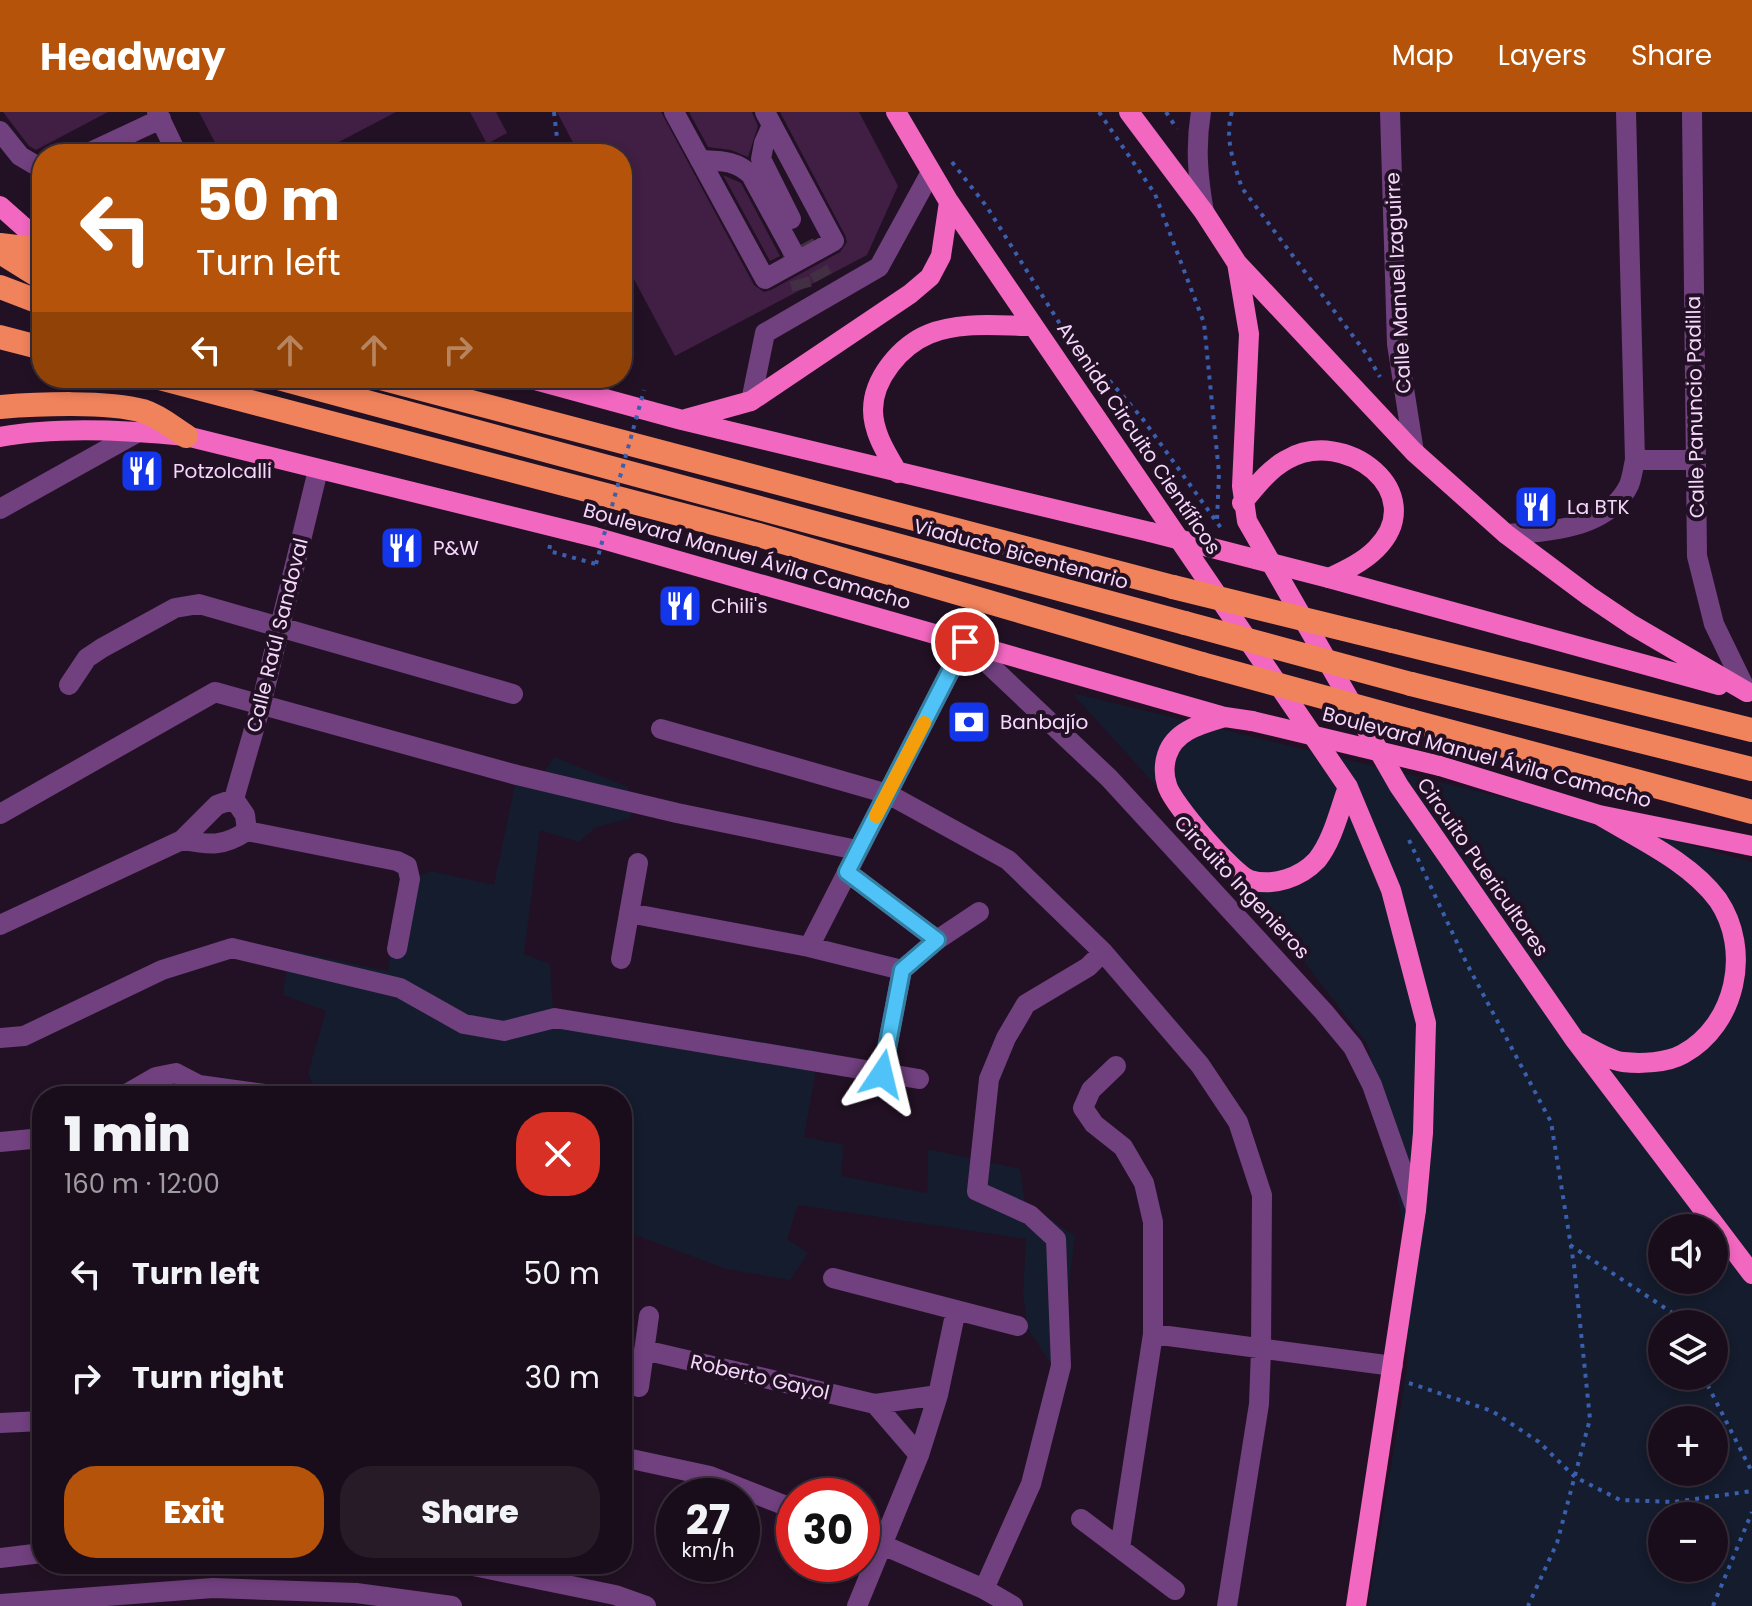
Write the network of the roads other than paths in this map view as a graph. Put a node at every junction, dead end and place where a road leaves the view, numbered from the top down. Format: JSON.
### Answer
{"nodes":[{"id":1,"x":674,"y":112,"type":"edge"},
{"id":2,"x":896,"y":112,"type":"edge"},
{"id":3,"x":1129,"y":112,"type":"edge"},
{"id":4,"x":1201,"y":112,"type":"edge"},
{"id":5,"x":1390,"y":112,"type":"edge"},
{"id":6,"x":1626,"y":112,"type":"edge"},
{"id":7,"x":1692,"y":112,"type":"edge"},
{"id":8,"x":159,"y":115,"type":"edge"},
{"id":9,"x":768,"y":118,"type":"edge"},
{"id":10,"x":0,"y":131,"type":"edge"},
{"id":11,"x":111,"y":144,"type":"edge"},
{"id":12,"x":172,"y":144,"type":"edge"},
{"id":13,"x":700,"y":160,"type":"junction"},
{"id":14,"x":32,"y":163,"type":"edge"},
{"id":15,"x":931,"y":172,"type":"junction"},
{"id":16,"x":949,"y":202,"type":"junction"},
{"id":17,"x":0,"y":206,"type":"edge"},
{"id":18,"x":1204,"y":212,"type":"junction"},
{"id":19,"x":32,"y":232,"type":"edge"},
{"id":20,"x":0,"y":245,"type":"edge"},
{"id":21,"x":32,"y":249,"type":"edge"},
{"id":22,"x":0,"y":252,"type":"edge"},
{"id":23,"x":1237,"y":263,"type":"junction"},
{"id":24,"x":32,"y":272,"type":"edge"},
{"id":25,"x":0,"y":276,"type":"edge"},
{"id":26,"x":32,"y":284,"type":"edge"},
{"id":27,"x":0,"y":287,"type":"edge"},
{"id":28,"x":32,"y":299,"type":"edge"},
{"id":29,"x":1033,"y":326,"type":"junction"},
{"id":30,"x":0,"y":337,"type":"edge"},
{"id":31,"x":32,"y":345,"type":"edge"},
{"id":32,"x":197,"y":388,"type":"edge"},
{"id":33,"x":315,"y":388,"type":"edge"},
{"id":34,"x":418,"y":388,"type":"edge"},
{"id":35,"x":565,"y":388,"type":"edge"},
{"id":36,"x":751,"y":401,"type":"junction"},
{"id":37,"x":0,"y":407,"type":"edge"},
{"id":38,"x":682,"y":420,"type":"junction"},
{"id":39,"x":140,"y":431,"type":"junction"},
{"id":40,"x":186,"y":436,"type":"junction"},
{"id":41,"x":0,"y":437,"type":"edge"},
{"id":42,"x":1414,"y":452,"type":"junction"},
{"id":43,"x":1635,"y":460,"type":"junction"},
{"id":44,"x":1696,"y":460,"type":"junction"},
{"id":45,"x":318,"y":470,"type":"junction"},
{"id":46,"x":898,"y":473,"type":"junction"},
{"id":47,"x":1242,"y":503,"type":"junction"},
{"id":48,"x":0,"y":509,"type":"edge"},
{"id":49,"x":1506,"y":534,"type":"junction"},
{"id":50,"x":1329,"y":578,"type":"junction"},
{"id":51,"x":280,"y":626,"type":"junction"},
{"id":52,"x":965,"y":642,"type":"junction"},
{"id":53,"x":69,"y":685,"type":"dead end"},
{"id":54,"x":1749,"y":693,"type":"edge"},
{"id":55,"x":513,"y":694,"type":"dead end"},
{"id":56,"x":261,"y":705,"type":"junction"},
{"id":57,"x":1225,"y":717,"type":"junction"},
{"id":58,"x":661,"y":729,"type":"dead end"},
{"id":59,"x":1752,"y":730,"type":"edge"},
{"id":60,"x":1752,"y":769,"type":"edge"},
{"id":61,"x":1348,"y":787,"type":"junction"},
{"id":62,"x":888,"y":794,"type":"junction"},
{"id":63,"x":234,"y":799,"type":"junction"},
{"id":64,"x":1752,"y":812,"type":"edge"},
{"id":65,"x":0,"y":814,"type":"edge"},
{"id":66,"x":1599,"y":815,"type":"junction"},
{"id":67,"x":247,"y":831,"type":"junction"},
{"id":68,"x":182,"y":840,"type":"junction"},
{"id":69,"x":1752,"y":846,"type":"edge"},
{"id":70,"x":857,"y":850,"type":"junction"},
{"id":71,"x":638,"y":863,"type":"dead end"},
{"id":72,"x":847,"y":872,"type":"junction"},
{"id":73,"x":979,"y":912,"type":"dead end"},
{"id":74,"x":629,"y":913,"type":"junction"},
{"id":75,"x":0,"y":925,"type":"edge"},
{"id":76,"x":937,"y":940,"type":"junction"},
{"id":77,"x":809,"y":947,"type":"junction"},
{"id":78,"x":397,"y":949,"type":"dead end"},
{"id":79,"x":1103,"y":952,"type":"junction"},
{"id":80,"x":621,"y":959,"type":"dead end"},
{"id":81,"x":902,"y":970,"type":"junction"},
{"id":82,"x":0,"y":1038,"type":"edge"},
{"id":83,"x":1575,"y":1040,"type":"junction"},
{"id":84,"x":1116,"y":1066,"type":"dead end"},
{"id":85,"x":882,"y":1074,"type":"junction"},
{"id":86,"x":919,"y":1079,"type":"dead end"},
{"id":87,"x":140,"y":1086,"type":"edge"},
{"id":88,"x":194,"y":1086,"type":"edge"},
{"id":89,"x":32,"y":1139,"type":"edge"},
{"id":90,"x":0,"y":1142,"type":"edge"},
{"id":91,"x":1416,"y":1210,"type":"junction"},
{"id":92,"x":1752,"y":1274,"type":"edge"},
{"id":93,"x":833,"y":1278,"type":"dead end"},
{"id":94,"x":956,"y":1310,"type":"junction"},
{"id":95,"x":649,"y":1316,"type":"dead end"},
{"id":96,"x":1018,"y":1326,"type":"dead end"},
{"id":97,"x":1153,"y":1334,"type":"junction"},
{"id":98,"x":644,"y":1350,"type":"junction"},
{"id":99,"x":1261,"y":1350,"type":"junction"},
{"id":100,"x":1392,"y":1371,"type":"junction"},
{"id":101,"x":639,"y":1387,"type":"dead end"},
{"id":102,"x":938,"y":1395,"type":"junction"},
{"id":103,"x":875,"y":1404,"type":"junction"},
{"id":104,"x":32,"y":1421,"type":"edge"},
{"id":105,"x":0,"y":1423,"type":"edge"},
{"id":106,"x":919,"y":1455,"type":"junction"},
{"id":107,"x":632,"y":1459,"type":"edge"},
{"id":108,"x":776,"y":1502,"type":"edge"},
{"id":109,"x":1081,"y":1519,"type":"dead end"},
{"id":110,"x":880,"y":1526,"type":"edge"},
{"id":111,"x":880,"y":1544,"type":"edge"},
{"id":112,"x":1120,"y":1548,"type":"junction"},
{"id":113,"x":32,"y":1554,"type":"edge"},
{"id":114,"x":0,"y":1558,"type":"edge"},
{"id":115,"x":513,"y":1574,"type":"edge"},
{"id":116,"x":862,"y":1582,"type":"edge"},
{"id":117,"x":984,"y":1589,"type":"junction"},
{"id":118,"x":1175,"y":1590,"type":"dead end"},
{"id":119,"x":0,"y":1604,"type":"edge"},
{"id":120,"x":452,"y":1606,"type":"edge"},
{"id":121,"x":646,"y":1606,"type":"edge"},
{"id":122,"x":857,"y":1606,"type":"edge"},
{"id":123,"x":1013,"y":1606,"type":"edge"},
{"id":124,"x":1227,"y":1606,"type":"edge"},
{"id":125,"x":1356,"y":1606,"type":"edge"}],
"edges":[{"from":1,"to":13,"type":"street"},
{"from":2,"to":15,"type":"main road","name":"Avenida Circuito Científicos"},
{"from":3,"to":18,"type":"main road"},
{"from":4,"to":18,"type":"street"},
{"from":5,"to":42,"type":"street","name":"Calle Manuel Izaguirre"},
{"from":6,"to":43,"type":"street"},
{"from":7,"to":44,"type":"street","name":"Calle Panuncio Padilla"},
{"from":8,"to":11,"type":"street"},
{"from":8,"to":12,"type":"street"},
{"from":9,"to":13,"type":"street"},
{"from":9,"to":13,"type":"street"},
{"from":10,"to":14,"type":"street"},
{"from":15,"to":16,"type":"main road","name":"Avenida Circuito Científicos"},
{"from":15,"to":36,"type":"street"},
{"from":16,"to":29,"type":"main road","name":"Avenida Circuito Científicos"},
{"from":16,"to":36,"type":"main road"},
{"from":17,"to":19,"type":"main road"},
{"from":18,"to":23,"type":"main road"},
{"from":20,"to":21,"type":"highway"},
{"from":22,"to":24,"type":"highway"},
{"from":23,"to":42,"type":"main road"},
{"from":23,"to":47,"type":"main road","name":"Circuito Puericultores"},
{"from":25,"to":26,"type":"highway"},
{"from":27,"to":28,"type":"highway"},
{"from":29,"to":46,"type":"main road"},
{"from":29,"to":61,"type":"main road","name":"Avenida Circuito Científicos"},
{"from":30,"to":31,"type":"highway"},
{"from":32,"to":64,"type":"highway","name":"Boulevard Manuel Ávila Camacho","bridge":true},
{"from":33,"to":60,"type":"highway","name":"Viaducto Bicentenario","bridge":true},
{"from":34,"to":59,"type":"highway","bridge":true},
{"from":35,"to":38,"type":"main road"},
{"from":36,"to":38,"type":"main road"},
{"from":37,"to":40,"type":"highway"},
{"from":38,"to":46,"type":"main road"},
{"from":39,"to":40,"type":"main road","name":"Boulevard Manuel Ávila Camacho"},
{"from":39,"to":41,"type":"main road","name":"Boulevard Manuel Ávila Camacho"},
{"from":39,"to":48,"type":"street"},
{"from":40,"to":45,"type":"main road","name":"Boulevard Manuel Ávila Camacho"},
{"from":42,"to":49,"type":"main road"},
{"from":43,"to":44,"type":"street"},
{"from":43,"to":49,"type":"street"},
{"from":44,"to":54,"type":"street","name":"Calle Panuncio Padilla"},
{"from":45,"to":51,"type":"street","name":"Calle Raúl Sandoval"},
{"from":45,"to":52,"type":"main road","name":"Boulevard Manuel Ávila Camacho"},
{"from":46,"to":50,"type":"main road","bridge":true},
{"from":47,"to":50,"type":"main road"},
{"from":47,"to":83,"type":"main road","name":"Circuito Puericultores"},
{"from":49,"to":54,"type":"main road"},
{"from":50,"to":54,"type":"main road"},
{"from":51,"to":53,"type":"street"},
{"from":51,"to":55,"type":"street"},
{"from":51,"to":56,"type":"street","name":"Calle Raúl Sandoval"},
{"from":52,"to":57,"type":"main road","name":"Boulevard Manuel Ávila Camacho"},
{"from":52,"to":62,"type":"street"},
{"from":52,"to":91,"type":"street","name":"Circuito Ingenieros"},
{"from":56,"to":63,"type":"street","name":"Calle Raúl Sandoval"},
{"from":56,"to":65,"type":"street"},
{"from":56,"to":70,"type":"street"},
{"from":57,"to":61,"type":"main road"},
{"from":57,"to":66,"type":"main road","name":"Boulevard Manuel Ávila Camacho","bridge":true},
{"from":58,"to":62,"type":"street"},
{"from":61,"to":91,"type":"main road","name":"Circuito Ingenieros"},
{"from":62,"to":70,"type":"street"},
{"from":62,"to":79,"type":"street"},
{"from":63,"to":67,"type":"street"},
{"from":63,"to":68,"type":"street"},
{"from":66,"to":69,"type":"main road","name":"Boulevard Manuel Ávila Camacho"},
{"from":66,"to":83,"type":"main road"},
{"from":67,"to":68,"type":"street"},
{"from":67,"to":78,"type":"street"},
{"from":68,"to":75,"type":"street"},
{"from":70,"to":72,"type":"street"},
{"from":71,"to":74,"type":"street"},
{"from":72,"to":76,"type":"street"},
{"from":72,"to":77,"type":"street"},
{"from":73,"to":76,"type":"street"},
{"from":74,"to":77,"type":"street"},
{"from":74,"to":80,"type":"street"},
{"from":76,"to":81,"type":"street"},
{"from":77,"to":81,"type":"street"},
{"from":79,"to":99,"type":"street"},
{"from":79,"to":117,"type":"street"},
{"from":81,"to":85,"type":"street"},
{"from":82,"to":85,"type":"street"},
{"from":83,"to":92,"type":"main road","name":"Circuito Puericultores"},
{"from":84,"to":97,"type":"street"},
{"from":85,"to":86,"type":"street"},
{"from":87,"to":88,"type":"street"},
{"from":89,"to":90,"type":"street"},
{"from":91,"to":100,"type":"main road","name":"Circuito Ingenieros"},
{"from":93,"to":94,"type":"street"},
{"from":94,"to":96,"type":"street"},
{"from":94,"to":102,"type":"street"},
{"from":95,"to":98,"type":"street"},
{"from":97,"to":99,"type":"street"},
{"from":97,"to":112,"type":"street"},
{"from":98,"to":101,"type":"street"},
{"from":98,"to":103,"type":"street","name":"Roberto Gayol"},
{"from":99,"to":100,"type":"street"},
{"from":99,"to":124,"type":"street"},
{"from":100,"to":125,"type":"main road","name":"Circuito Ingenieros"},
{"from":102,"to":103,"type":"street","name":"Roberto Gayol"},
{"from":102,"to":106,"type":"street"},
{"from":103,"to":106,"type":"street"},
{"from":104,"to":105,"type":"street"},
{"from":106,"to":110,"type":"street"},
{"from":107,"to":108,"type":"street"},
{"from":109,"to":112,"type":"street"},
{"from":111,"to":117,"type":"street"},
{"from":112,"to":118,"type":"street"},
{"from":113,"to":114,"type":"street"},
{"from":115,"to":121,"type":"street"},
{"from":116,"to":122,"type":"street"},
{"from":117,"to":123,"type":"street"},
{"from":119,"to":120,"type":"street"}]}
